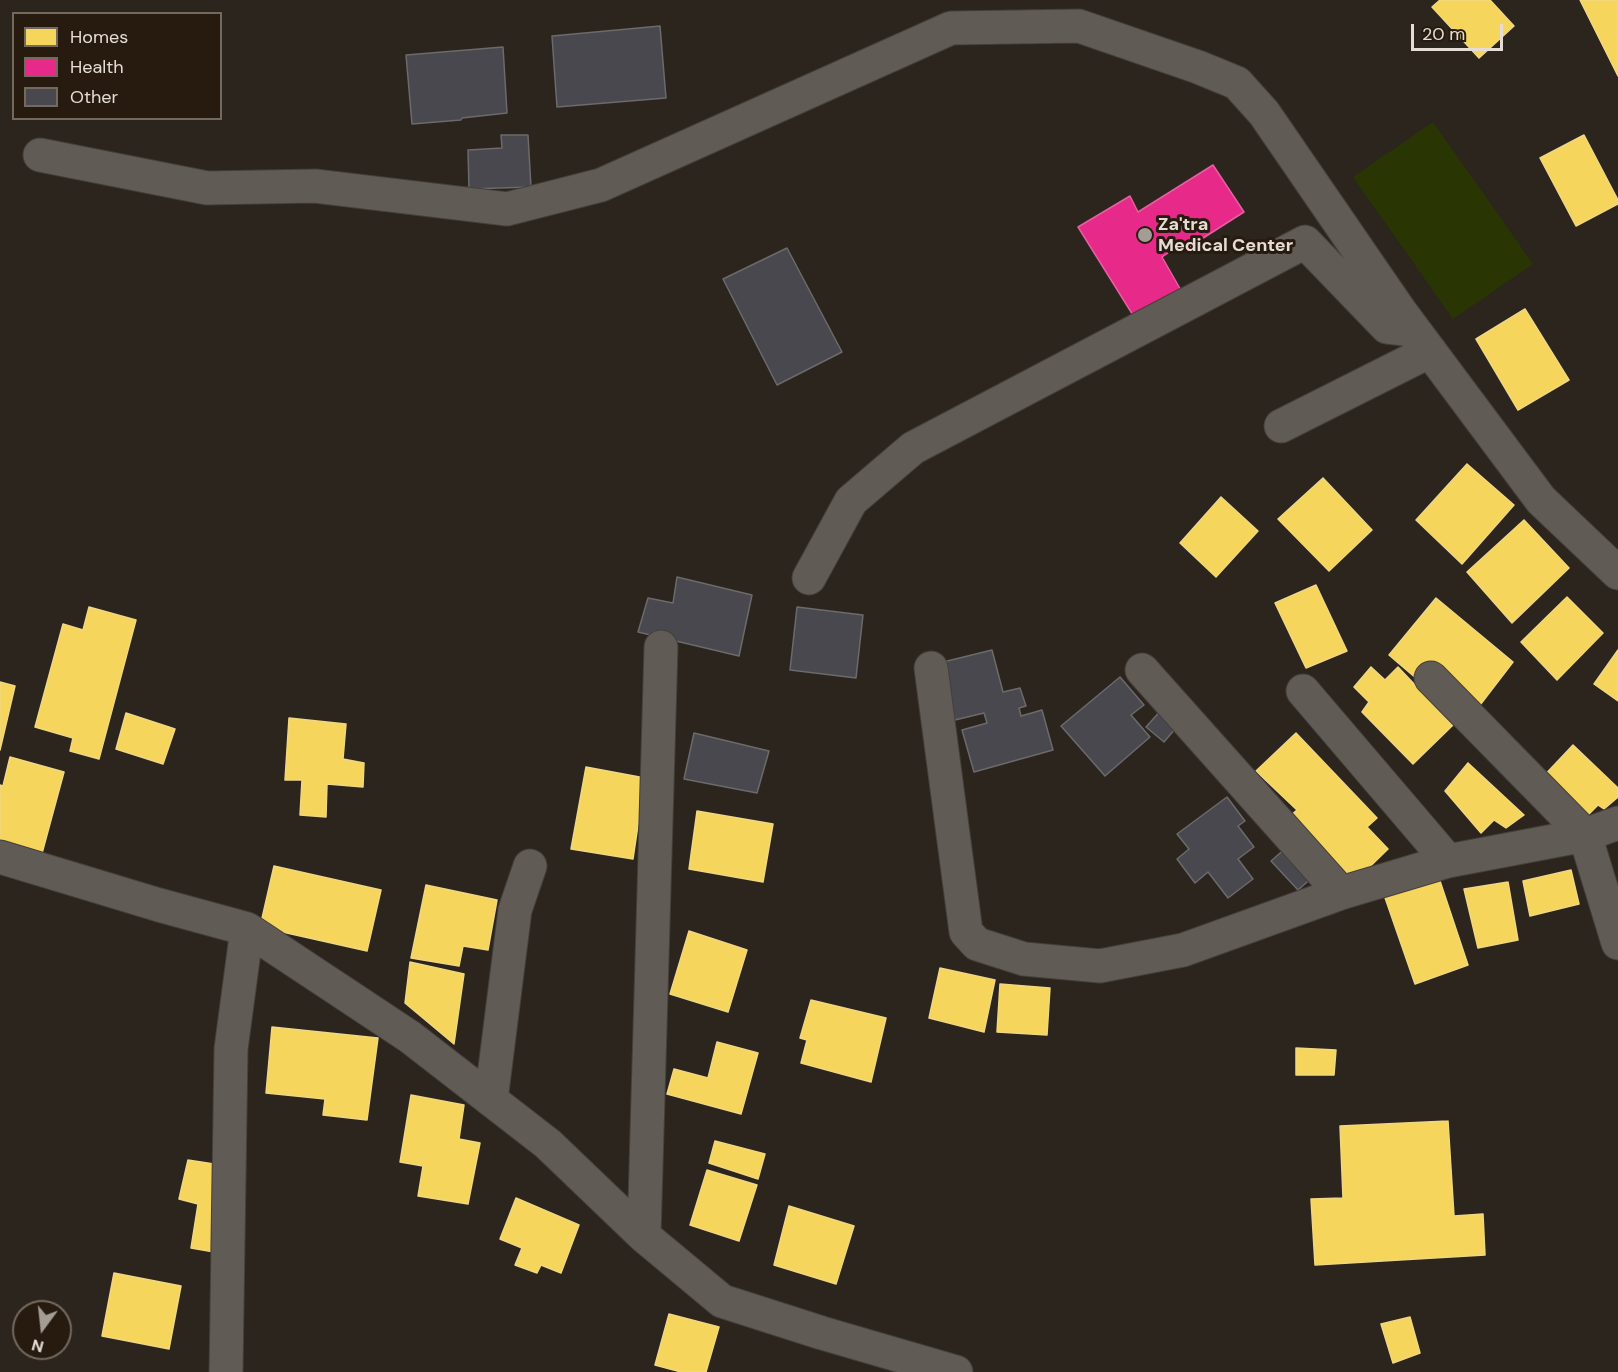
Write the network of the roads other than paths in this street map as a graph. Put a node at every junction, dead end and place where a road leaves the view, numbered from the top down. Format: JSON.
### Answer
{"nodes":[{"id":1,"x":40,"y":155,"type":"dead end"},
{"id":2,"x":1422,"y":340,"type":"junction"},
{"id":3,"x":1281,"y":426,"type":"dead end"},
{"id":4,"x":1618,"y":573,"type":"edge"},
{"id":5,"x":809,"y":578,"type":"dead end"},
{"id":6,"x":661,"y":647,"type":"dead end"},
{"id":7,"x":931,"y":668,"type":"dead end"},
{"id":8,"x":1142,"y":670,"type":"dead end"},
{"id":9,"x":1431,"y":678,"type":"dead end"},
{"id":10,"x":1304,"y":692,"type":"dead end"},
{"id":11,"x":1618,"y":823,"type":"edge"},
{"id":12,"x":1585,"y":835,"type":"junction"},
{"id":13,"x":0,"y":857,"type":"edge"},
{"id":14,"x":1448,"y":861,"type":"junction"},
{"id":15,"x":530,"y":866,"type":"dead end"},
{"id":16,"x":1341,"y":893,"type":"junction"},
{"id":17,"x":248,"y":929,"type":"junction"},
{"id":18,"x":1618,"y":943,"type":"edge"},
{"id":19,"x":491,"y":1100,"type":"junction"},
{"id":20,"x":644,"y":1236,"type":"junction"},
{"id":21,"x":226,"y":1372,"type":"edge"},
{"id":22,"x":956,"y":1372,"type":"edge"}],
"edges":[{"from":1,"to":2,"type":"street"},
{"from":2,"to":3,"type":"street"},
{"from":2,"to":4,"type":"street"},
{"from":2,"to":5,"type":"street"},
{"from":6,"to":20,"type":"street"},
{"from":7,"to":16,"type":"street"},
{"from":8,"to":16,"type":"street"},
{"from":9,"to":12,"type":"street"},
{"from":10,"to":14,"type":"street"},
{"from":11,"to":12,"type":"street"},
{"from":12,"to":14,"type":"street"},
{"from":12,"to":18,"type":"street"},
{"from":13,"to":17,"type":"street"},
{"from":14,"to":16,"type":"street"},
{"from":15,"to":19,"type":"street"},
{"from":17,"to":19,"type":"street"},
{"from":17,"to":21,"type":"street"},
{"from":19,"to":20,"type":"street"},
{"from":20,"to":22,"type":"street"}]}
